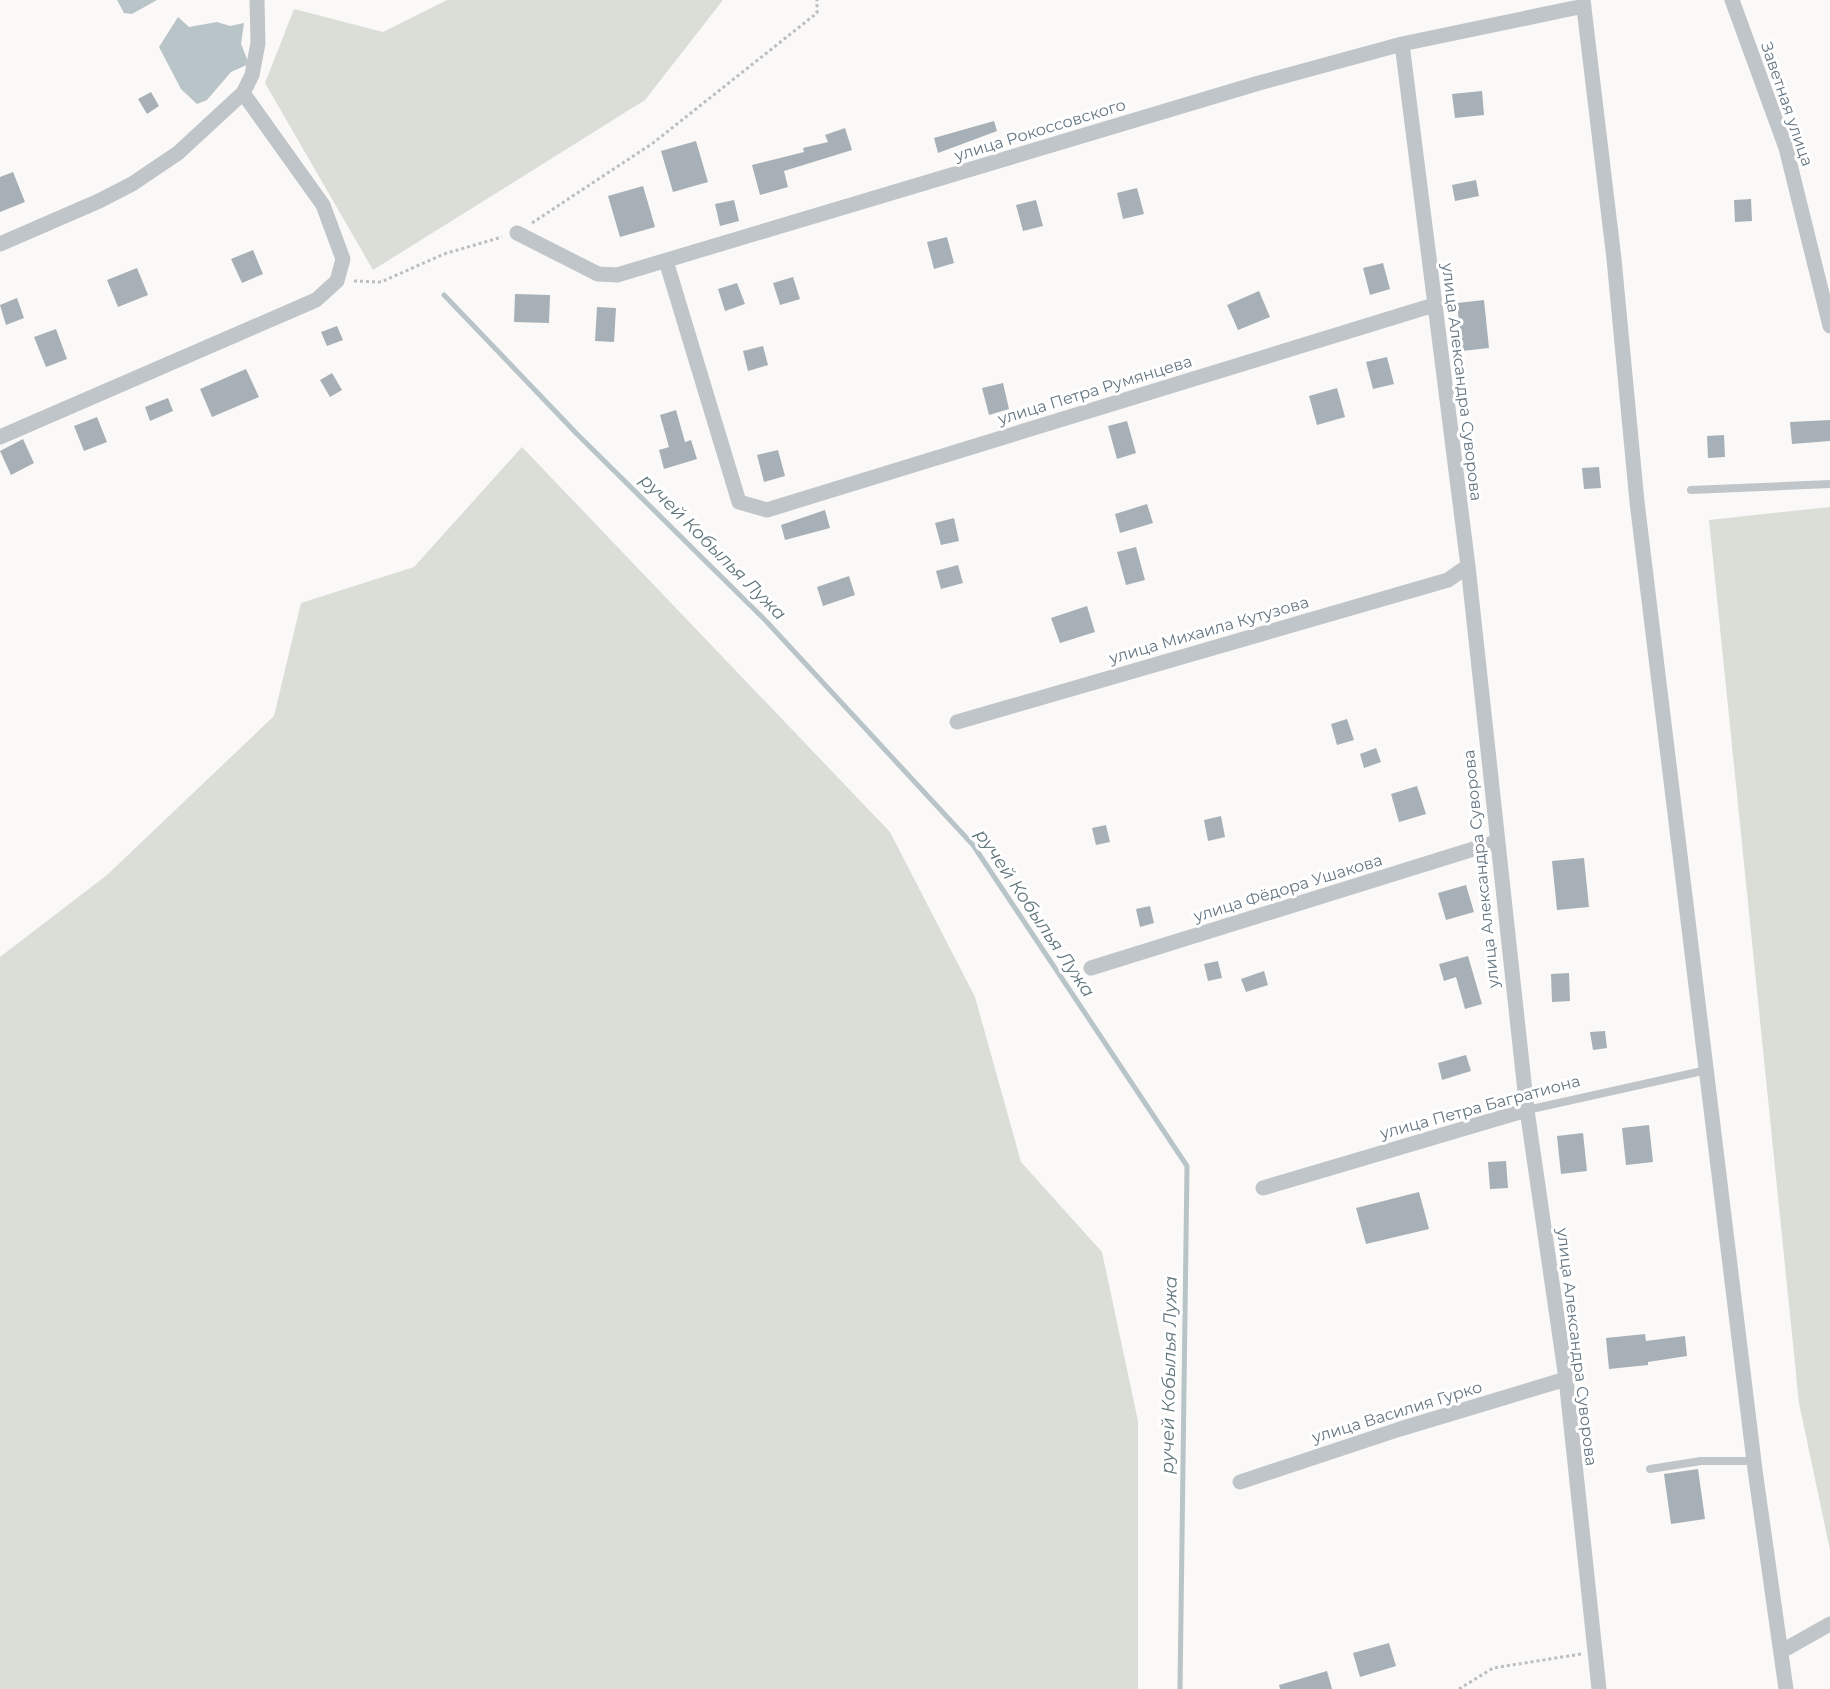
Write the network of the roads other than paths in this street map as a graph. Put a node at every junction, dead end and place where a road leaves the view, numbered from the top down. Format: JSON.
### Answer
{"nodes":[{"id":1,"x":257,"y":0,"type":"edge"},
{"id":2,"x":1732,"y":0,"type":"edge"},
{"id":3,"x":1583,"y":3,"type":"edge"},
{"id":4,"x":1402,"y":44,"type":"junction"},
{"id":5,"x":243,"y":93,"type":"junction"},
{"id":6,"x":517,"y":233,"type":"road end"},
{"id":7,"x":0,"y":244,"type":"edge"},
{"id":8,"x":666,"y":261,"type":"junction"},
{"id":9,"x":1434,"y":305,"type":"junction"},
{"id":10,"x":1830,"y":326,"type":"edge"},
{"id":11,"x":0,"y":437,"type":"edge"},
{"id":12,"x":1830,"y":484,"type":"edge"},
{"id":13,"x":1691,"y":490,"type":"dead end"},
{"id":14,"x":1468,"y":566,"type":"junction"},
{"id":15,"x":957,"y":722,"type":"dead end"},
{"id":16,"x":1496,"y":842,"type":"junction"},
{"id":17,"x":1091,"y":968,"type":"dead end"},
{"id":18,"x":1708,"y":1069,"type":"junction"},
{"id":19,"x":1527,"y":1110,"type":"junction"},
{"id":20,"x":1263,"y":1188,"type":"dead end"},
{"id":21,"x":1566,"y":1379,"type":"junction"},
{"id":22,"x":1754,"y":1461,"type":"junction"},
{"id":23,"x":1650,"y":1469,"type":"dead end"},
{"id":24,"x":1240,"y":1482,"type":"dead end"},
{"id":25,"x":1830,"y":1624,"type":"edge"},
{"id":26,"x":1782,"y":1651,"type":"junction"},
{"id":27,"x":1599,"y":1689,"type":"edge"},
{"id":28,"x":1786,"y":1689,"type":"edge"}],
"edges":[{"from":1,"to":5,"type":"street"},
{"from":2,"to":10,"type":"street","name":"Заветная улица"},
{"from":3,"to":4,"type":"street","name":"улица Рокоссовского"},
{"from":3,"to":18,"type":"street"},
{"from":4,"to":8,"type":"street","name":"улица Рокоссовского"},
{"from":4,"to":9,"type":"street","name":"улица Александра Суворова"},
{"from":5,"to":7,"type":"street"},
{"from":5,"to":11,"type":"street"},
{"from":6,"to":8,"type":"street","name":"улица Рокоссовского"},
{"from":8,"to":9,"type":"street","name":"улица Петра Румянцева"},
{"from":9,"to":14,"type":"street","name":"улица Александра Суворова"},
{"from":12,"to":13,"type":"lane"},
{"from":14,"to":15,"type":"street","name":"улица Михаила Кутузова"},
{"from":14,"to":16,"type":"street","name":"улица Александра Суворова"},
{"from":16,"to":17,"type":"street","name":"улица Фёдора Ушакова"},
{"from":16,"to":19,"type":"street","name":"улица Александра Суворова"},
{"from":18,"to":19,"type":"lane","name":"улица Петра Багратиона"},
{"from":18,"to":22,"type":"street"},
{"from":19,"to":20,"type":"street","name":"улица Петра Багратиона"},
{"from":19,"to":21,"type":"street","name":"улица Александра Суворова"},
{"from":21,"to":24,"type":"street","name":"улица Василия Гурко"},
{"from":21,"to":27,"type":"street","name":"улица Александра Суворова"},
{"from":22,"to":23,"type":"lane"},
{"from":22,"to":26,"type":"street"},
{"from":25,"to":26,"type":"street"},
{"from":26,"to":28,"type":"street"}]}
